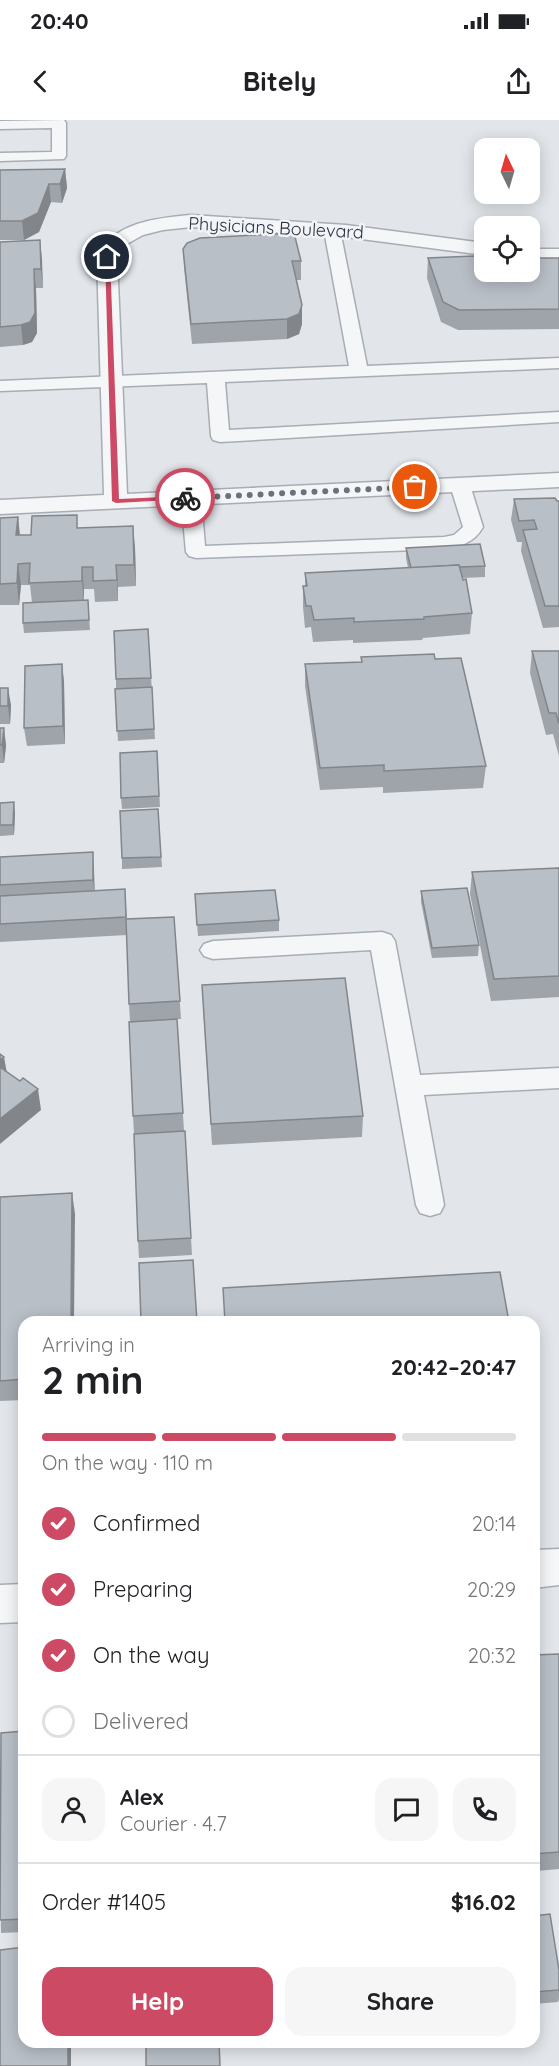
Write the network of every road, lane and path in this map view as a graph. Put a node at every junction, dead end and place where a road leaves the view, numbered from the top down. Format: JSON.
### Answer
{"nodes":[{"id":1,"x":0,"y":125,"type":"edge"},
{"id":2,"x":0,"y":158,"type":"edge"},
{"id":3,"x":332,"y":230,"type":"junction"},
{"id":4,"x":474,"y":248,"type":"edge"},
{"id":5,"x":540,"y":255,"type":"edge"},
{"id":6,"x":559,"y":255,"type":"edge"},
{"id":7,"x":559,"y":363,"type":"edge"},
{"id":8,"x":359,"y":370,"type":"junction"},
{"id":9,"x":216,"y":377,"type":"junction"},
{"id":10,"x":112,"y":382,"type":"junction"},
{"id":11,"x":0,"y":386,"type":"edge"},
{"id":12,"x":559,"y":417,"type":"edge"},
{"id":13,"x":559,"y":480,"type":"edge"},
{"id":14,"x":460,"y":485,"type":"junction"},
{"id":15,"x":191,"y":498,"type":"junction"},
{"id":16,"x":116,"y":501,"type":"junction"},
{"id":17,"x":0,"y":507,"type":"edge"},
{"id":18,"x":213,"y":950,"type":"dead end"},
{"id":19,"x":559,"y":1078,"type":"edge"},
{"id":20,"x":409,"y":1086,"type":"junction"},
{"id":21,"x":430,"y":1205,"type":"dead end"},
{"id":22,"x":559,"y":1567,"type":"edge"},
{"id":23,"x":540,"y":1569,"type":"edge"},
{"id":24,"x":18,"y":1603,"type":"edge"},
{"id":25,"x":0,"y":1604,"type":"edge"}],
"edges":[{"from":1,"to":2,"type":"lane"},
{"from":3,"to":4,"type":"street","name":"Physicians Boulevard"},
{"from":3,"to":8,"type":"lane"},
{"from":3,"to":10,"type":"street","name":"Physicians Boulevard"},
{"from":5,"to":6,"type":"street"},
{"from":7,"to":8,"type":"lane"},
{"from":8,"to":9,"type":"lane"},
{"from":9,"to":10,"type":"lane"},
{"from":9,"to":12,"type":"lane"},
{"from":10,"to":11,"type":"lane"},
{"from":10,"to":16,"type":"street","name":"Physicians Boulevard"},
{"from":13,"to":14,"type":"street"},
{"from":14,"to":15,"type":"street"},
{"from":14,"to":15,"type":"lane"},
{"from":15,"to":16,"type":"street"},
{"from":16,"to":17,"type":"street"},
{"from":18,"to":20,"type":"lane"},
{"from":19,"to":20,"type":"lane"},
{"from":20,"to":21,"type":"lane"},
{"from":22,"to":23,"type":"street"},
{"from":24,"to":25,"type":"street"}]}
